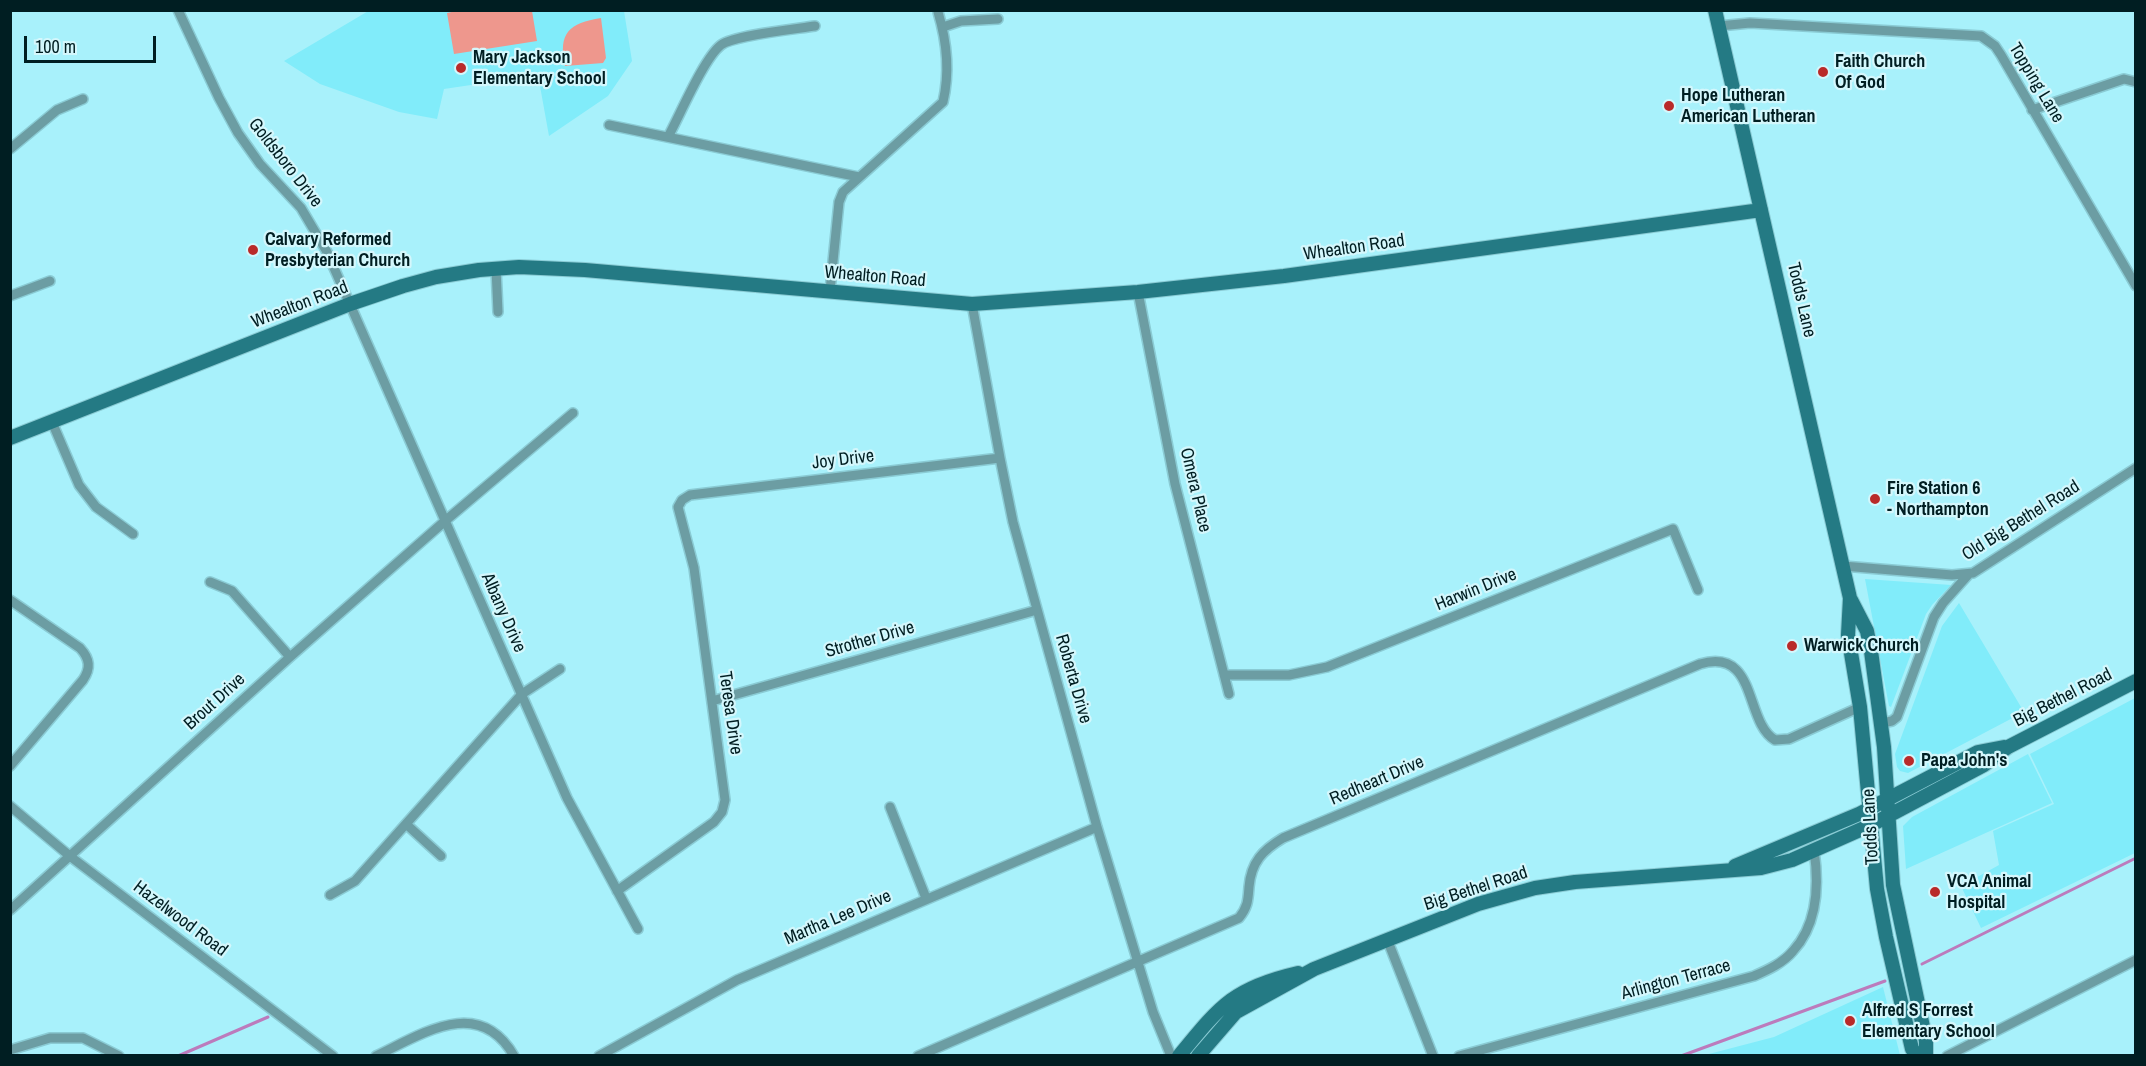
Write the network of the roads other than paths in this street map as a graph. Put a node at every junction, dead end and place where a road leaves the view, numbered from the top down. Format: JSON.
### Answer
{"nodes":[{"id":1,"x":178,"y":10,"type":"edge"},
{"id":2,"x":1715,"y":10,"type":"edge"},
{"id":3,"x":938,"y":12,"type":"dead end"},
{"id":4,"x":998,"y":19,"type":"dead end"},
{"id":5,"x":815,"y":26,"type":"dead end"},
{"id":6,"x":1719,"y":26,"type":"junction"},
{"id":7,"x":943,"y":27,"type":"junction"},
{"id":8,"x":2136,"y":82,"type":"edge"},
{"id":9,"x":83,"y":99,"type":"dead end"},
{"id":10,"x":2032,"y":110,"type":"junction"},
{"id":11,"x":609,"y":125,"type":"dead end"},
{"id":12,"x":669,"y":136,"type":"junction"},
{"id":13,"x":10,"y":149,"type":"edge"},
{"id":14,"x":859,"y":177,"type":"junction"},
{"id":15,"x":1761,"y":210,"type":"junction"},
{"id":16,"x":496,"y":269,"type":"junction"},
{"id":17,"x":50,"y":281,"type":"dead end"},
{"id":18,"x":2136,"y":286,"type":"edge"},
{"id":19,"x":830,"y":291,"type":"junction"},
{"id":20,"x":1138,"y":292,"type":"junction"},
{"id":21,"x":10,"y":296,"type":"edge"},
{"id":22,"x":350,"y":304,"type":"junction"},
{"id":23,"x":972,"y":304,"type":"junction"},
{"id":24,"x":498,"y":312,"type":"dead end"},
{"id":25,"x":573,"y":413,"type":"dead end"},
{"id":26,"x":52,"y":422,"type":"junction"},
{"id":27,"x":10,"y":438,"type":"edge"},
{"id":28,"x":1000,"y":458,"type":"junction"},
{"id":29,"x":2136,"y":468,"type":"edge"},
{"id":30,"x":690,"y":495,"type":"joint"},
{"id":31,"x":445,"y":521,"type":"junction"},
{"id":32,"x":133,"y":534,"type":"dead end"},
{"id":33,"x":1843,"y":566,"type":"junction"},
{"id":34,"x":1968,"y":575,"type":"junction"},
{"id":35,"x":210,"y":582,"type":"dead end"},
{"id":36,"x":1698,"y":590,"type":"dead end"},
{"id":37,"x":1850,"y":598,"type":"junction"},
{"id":38,"x":10,"y":600,"type":"edge"},
{"id":39,"x":1037,"y":610,"type":"junction"},
{"id":40,"x":290,"y":657,"type":"junction"},
{"id":41,"x":560,"y":669,"type":"dead end"},
{"id":42,"x":1224,"y":675,"type":"junction"},
{"id":43,"x":2136,"y":681,"type":"edge"},
{"id":44,"x":522,"y":694,"type":"junction"},
{"id":45,"x":1229,"y":694,"type":"dead end"},
{"id":46,"x":712,"y":701,"type":"junction"},
{"id":47,"x":1860,"y":708,"type":"junction"},
{"id":48,"x":1882,"y":723,"type":"junction"},
{"id":49,"x":2008,"y":747,"type":"junction"},
{"id":50,"x":10,"y":766,"type":"edge"},
{"id":51,"x":1888,"y":798,"type":"junction"},
{"id":52,"x":10,"y":806,"type":"edge"},
{"id":53,"x":890,"y":807,"type":"dead end"},
{"id":54,"x":1870,"y":808,"type":"junction"},
{"id":55,"x":1888,"y":815,"type":"junction"},
{"id":56,"x":406,"y":824,"type":"junction"},
{"id":57,"x":1871,"y":825,"type":"junction"},
{"id":58,"x":1097,"y":827,"type":"junction"},
{"id":59,"x":1814,"y":850,"type":"junction"},
{"id":60,"x":441,"y":856,"type":"dead end"},
{"id":61,"x":71,"y":857,"type":"junction"},
{"id":62,"x":1727,"y":870,"type":"junction"},
{"id":63,"x":617,"y":891,"type":"junction"},
{"id":64,"x":330,"y":895,"type":"dead end"},
{"id":65,"x":926,"y":898,"type":"junction"},
{"id":66,"x":10,"y":910,"type":"edge"},
{"id":67,"x":638,"y":929,"type":"dead end"},
{"id":68,"x":1387,"y":939,"type":"junction"},
{"id":69,"x":2136,"y":960,"type":"edge"},
{"id":70,"x":1138,"y":962,"type":"junction"},
{"id":71,"x":1314,"y":969,"type":"junction"},
{"id":72,"x":10,"y":1050,"type":"edge"},
{"id":73,"x":921,"y":1055,"type":"edge"},
{"id":74,"x":119,"y":1056,"type":"edge"},
{"id":75,"x":333,"y":1056,"type":"edge"},
{"id":76,"x":375,"y":1056,"type":"edge"},
{"id":77,"x":514,"y":1056,"type":"edge"},
{"id":78,"x":599,"y":1056,"type":"edge"},
{"id":79,"x":1171,"y":1056,"type":"edge"},
{"id":80,"x":1179,"y":1056,"type":"edge"},
{"id":81,"x":1198,"y":1056,"type":"edge"},
{"id":82,"x":1433,"y":1056,"type":"edge"},
{"id":83,"x":1459,"y":1056,"type":"edge"},
{"id":84,"x":1918,"y":1056,"type":"edge"},
{"id":85,"x":1926,"y":1056,"type":"edge"},
{"id":86,"x":1947,"y":1056,"type":"edge"}],
"edges":[{"from":1,"to":22,"type":"street","name":"Goldsboro Drive"},
{"from":2,"to":6,"type":"main road","name":"Todds Lane"},
{"from":3,"to":7,"type":"street"},
{"from":4,"to":7,"type":"street"},
{"from":5,"to":12,"type":"street"},
{"from":6,"to":10,"type":"street","name":"Topping Lane"},
{"from":6,"to":15,"type":"main road","name":"Todds Lane"},
{"from":7,"to":14,"type":"street"},
{"from":8,"to":10,"type":"street"},
{"from":9,"to":13,"type":"street"},
{"from":10,"to":18,"type":"street","name":"Topping Lane"},
{"from":11,"to":12,"type":"street"},
{"from":12,"to":14,"type":"street"},
{"from":14,"to":19,"type":"street"},
{"from":15,"to":20,"type":"main road","name":"Whealton Road"},
{"from":15,"to":33,"type":"main road","name":"Todds Lane"},
{"from":16,"to":19,"type":"main road","name":"Whealton Road"},
{"from":16,"to":22,"type":"main road","name":"Whealton Road"},
{"from":16,"to":24,"type":"street"},
{"from":17,"to":21,"type":"street"},
{"from":19,"to":23,"type":"main road","name":"Whealton Road"},
{"from":20,"to":23,"type":"main road","name":"Whealton Road"},
{"from":20,"to":42,"type":"street","name":"Omera Place"},
{"from":22,"to":26,"type":"main road","name":"Whealton Road"},
{"from":22,"to":31,"type":"street","name":"Albany Drive"},
{"from":23,"to":28,"type":"street","name":"Roberta Drive"},
{"from":25,"to":31,"type":"street","name":"Brout Drive"},
{"from":26,"to":27,"type":"main road","name":"Whealton Road"},
{"from":26,"to":32,"type":"street"},
{"from":28,"to":30,"type":"street","name":"Joy Drive"},
{"from":28,"to":39,"type":"street","name":"Roberta Drive"},
{"from":29,"to":34,"type":"street","name":"Old Big Bethel Road"},
{"from":30,"to":46,"type":"street","name":"Teresa Drive"},
{"from":31,"to":40,"type":"street","name":"Brout Drive"},
{"from":31,"to":44,"type":"street","name":"Albany Drive"},
{"from":33,"to":34,"type":"street","name":"Old Big Bethel Road"},
{"from":33,"to":37,"type":"main road","name":"Todds Lane"},
{"from":34,"to":48,"type":"street"},
{"from":35,"to":40,"type":"street"},
{"from":36,"to":42,"type":"street","name":"Harwin Drive"},
{"from":37,"to":47,"type":"main road","name":"Todds Lane"},
{"from":37,"to":48,"type":"main road","name":"Todds Lane"},
{"from":38,"to":50,"type":"street"},
{"from":39,"to":46,"type":"street","name":"Strother Drive"},
{"from":39,"to":58,"type":"street","name":"Roberta Drive"},
{"from":40,"to":61,"type":"street","name":"Brout Drive"},
{"from":41,"to":44,"type":"street"},
{"from":42,"to":45,"type":"street","name":"Omera Place"},
{"from":43,"to":49,"type":"main road","name":"Big Bethel Road"},
{"from":44,"to":56,"type":"street"},
{"from":44,"to":63,"type":"street","name":"Albany Drive"},
{"from":46,"to":63,"type":"street","name":"Teresa Drive"},
{"from":47,"to":54,"type":"main road","name":"Todds Lane"},
{"from":47,"to":70,"type":"street","name":"Redheart Drive"},
{"from":48,"to":51,"type":"main road","name":"Todds Lane"},
{"from":49,"to":51,"type":"main road","name":"Big Bethel Road"},
{"from":49,"to":55,"type":"main road","name":"Big Bethel Road"},
{"from":51,"to":54,"type":"main road","name":"Big Bethel Road"},
{"from":51,"to":55,"type":"main road","name":"Todds Lane"},
{"from":52,"to":61,"type":"street","name":"Hazelwood Road"},
{"from":53,"to":65,"type":"street"},
{"from":54,"to":57,"type":"main road","name":"Todds Lane"},
{"from":54,"to":62,"type":"main road","name":"Big Bethel Road"},
{"from":55,"to":57,"type":"main road","name":"Big Bethel Road"},
{"from":55,"to":85,"type":"main road","name":"Todds Lane"},
{"from":56,"to":60,"type":"street"},
{"from":56,"to":64,"type":"street"},
{"from":57,"to":59,"type":"main road","name":"Big Bethel Road"},
{"from":57,"to":84,"type":"main road","name":"Todds Lane"},
{"from":58,"to":65,"type":"street","name":"Martha Lee Drive"},
{"from":58,"to":70,"type":"street","name":"Roberta Drive"},
{"from":59,"to":62,"type":"main road","name":"Big Bethel Road"},
{"from":59,"to":83,"type":"street","name":"Arlington Terrace"},
{"from":61,"to":66,"type":"street","name":"Brout Drive"},
{"from":61,"to":75,"type":"street","name":"Hazelwood Road"},
{"from":62,"to":68,"type":"main road","name":"Big Bethel Road"},
{"from":63,"to":67,"type":"street","name":"Albany Drive"},
{"from":65,"to":78,"type":"street","name":"Martha Lee Drive"},
{"from":68,"to":71,"type":"main road","name":"Big Bethel Road"},
{"from":68,"to":82,"type":"street"},
{"from":69,"to":86,"type":"street"},
{"from":70,"to":73,"type":"street","name":"Redheart Drive"},
{"from":70,"to":79,"type":"street","name":"Roberta Drive"},
{"from":71,"to":80,"type":"main road","name":"Big Bethel Road"},
{"from":71,"to":81,"type":"main road","name":"Big Bethel Road"},
{"from":72,"to":74,"type":"street"},
{"from":76,"to":77,"type":"street"}]}
